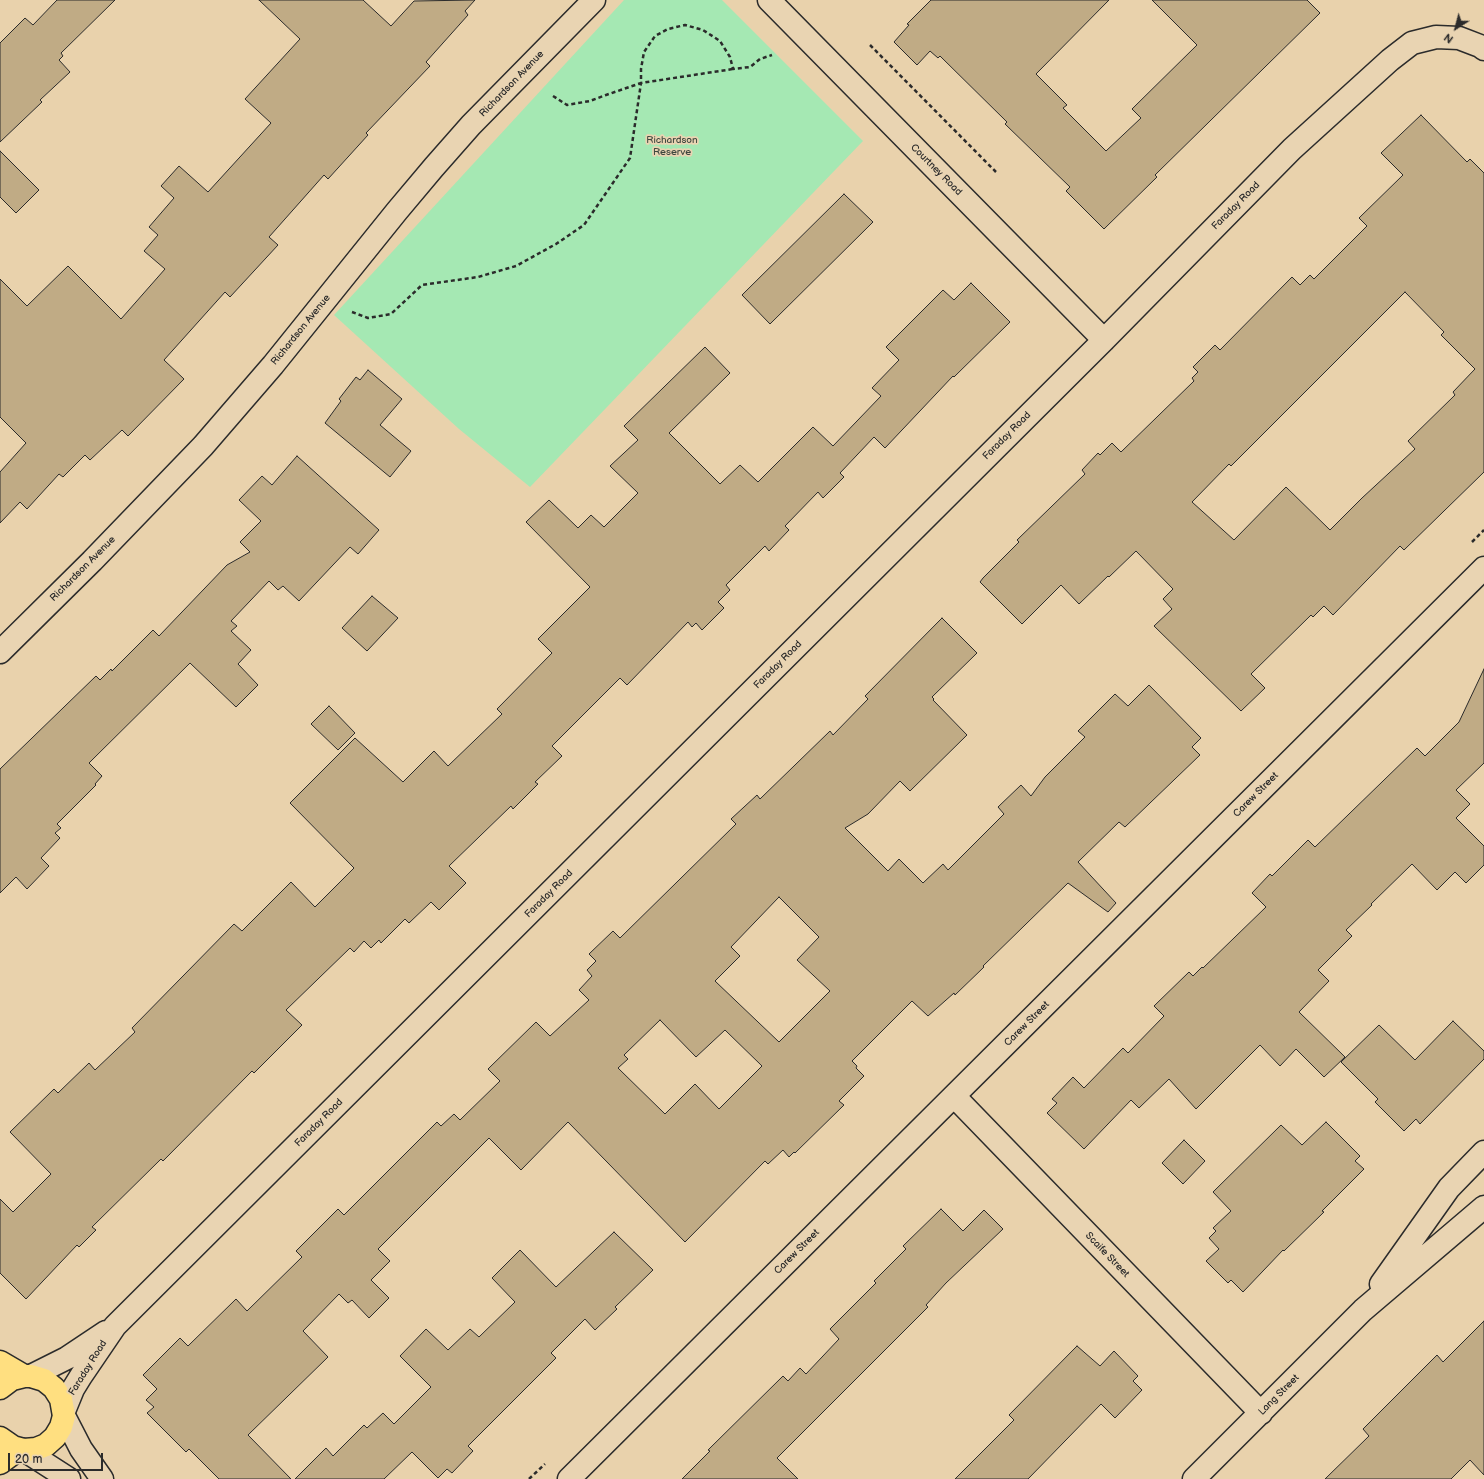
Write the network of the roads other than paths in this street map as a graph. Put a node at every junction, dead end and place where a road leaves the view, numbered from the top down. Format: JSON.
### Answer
{"nodes":[{"id":1,"x":594,"y":0,"type":"edge"},
{"id":2,"x":769,"y":0,"type":"edge"},
{"id":3,"x":1484,"y":49,"type":"edge"},
{"id":4,"x":1104,"y":340,"type":"junction"},
{"id":5,"x":1484,"y":568,"type":"edge"},
{"id":6,"x":0,"y":652,"type":"edge"},
{"id":7,"x":954,"y":1096,"type":"junction"},
{"id":8,"x":1484,"y":1152,"type":"edge"},
{"id":9,"x":1484,"y":1207,"type":"edge"},
{"id":10,"x":1363,"y":1310,"type":"junction"},
{"id":11,"x":116,"y":1326,"type":"junction"},
{"id":12,"x":0,"y":1362,"type":"edge"},
{"id":13,"x":28,"y":1376,"type":"junction"},
{"id":14,"x":0,"y":1388,"type":"edge"},
{"id":15,"x":1261,"y":1413,"type":"junction"},
{"id":16,"x":64,"y":1414,"type":"junction"},
{"id":17,"x":0,"y":1438,"type":"edge"},
{"id":18,"x":21,"y":1449,"type":"junction"},
{"id":19,"x":0,"y":1463,"type":"edge"},
{"id":20,"x":69,"y":1479,"type":"edge"},
{"id":21,"x":102,"y":1479,"type":"edge"},
{"id":22,"x":569,"y":1479,"type":"edge"},
{"id":23,"x":1194,"y":1479,"type":"edge"}],
"edges":[{"from":1,"to":6,"type":"street","name":"Richardson Avenue"},
{"from":2,"to":4,"type":"street","name":"Courtney Road"},
{"from":3,"to":4,"type":"street","name":"Faraday Road"},
{"from":4,"to":11,"type":"street","name":"Faraday Road"},
{"from":5,"to":7,"type":"street","name":"Carew Street"},
{"from":7,"to":15,"type":"street","name":"Scaife Street"},
{"from":7,"to":22,"type":"street","name":"Carew Street"},
{"from":8,"to":10,"type":"street","name":"Lang Street"},
{"from":9,"to":10,"type":"street","name":"Lang Street"},
{"from":10,"to":15,"type":"street","name":"Lang Street"},
{"from":11,"to":13,"type":"street","name":"Faraday Road"},
{"from":11,"to":16,"type":"street","name":"Faraday Road"},
{"from":12,"to":13,"type":"main road"},
{"from":13,"to":14,"type":"main road"},
{"from":13,"to":16,"type":"main road"},
{"from":15,"to":23,"type":"street","name":"Lang Street"},
{"from":16,"to":18,"type":"main road"},
{"from":16,"to":21,"type":"street"},
{"from":17,"to":18,"type":"main road"},
{"from":18,"to":19,"type":"main road"},
{"from":18,"to":20,"type":"street"}]}
